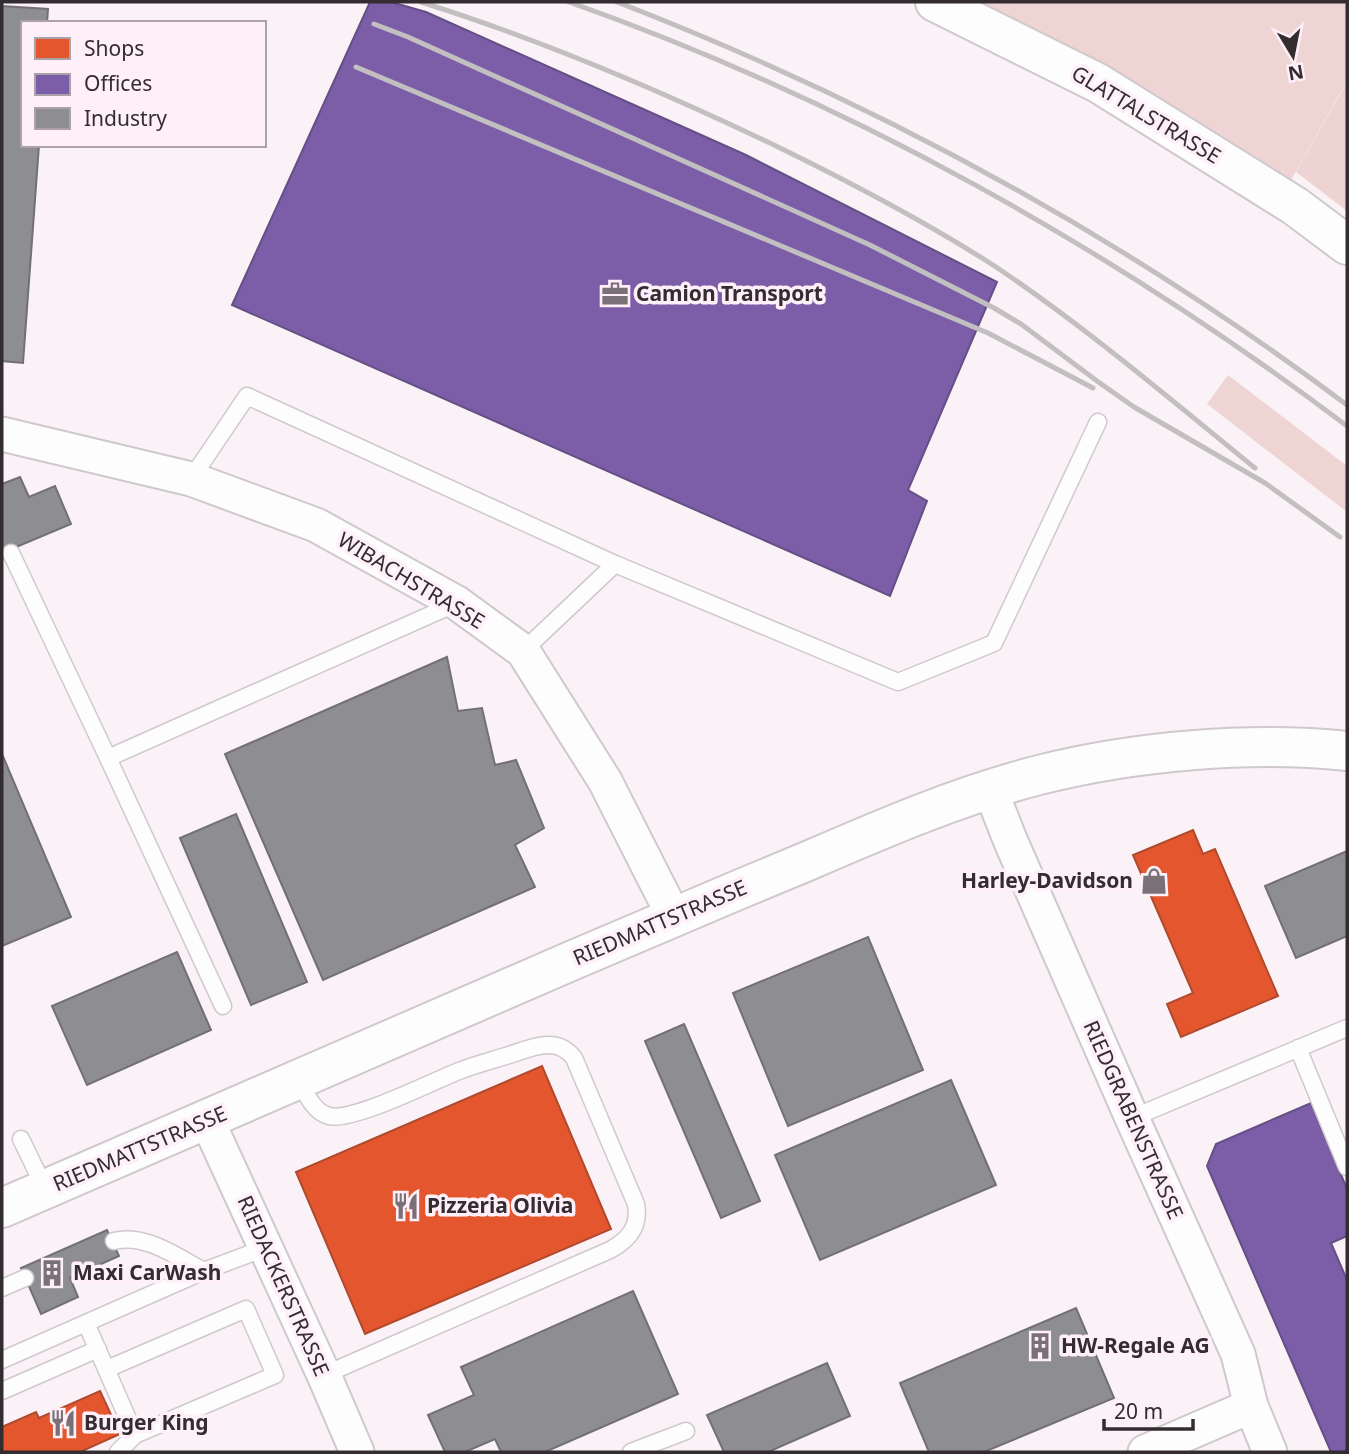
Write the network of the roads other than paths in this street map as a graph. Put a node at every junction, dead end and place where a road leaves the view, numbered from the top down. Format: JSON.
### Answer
{"nodes":[{"id":1,"x":935,"y":2,"type":"edge"},
{"id":2,"x":1347,"y":245,"type":"edge"},
{"id":3,"x":1098,"y":422,"type":"dead end"},
{"id":4,"x":2,"y":434,"type":"edge"},
{"id":5,"x":191,"y":479,"type":"junction"},
{"id":6,"x":11,"y":553,"type":"dead end"},
{"id":7,"x":615,"y":564,"type":"junction"},
{"id":8,"x":457,"y":603,"type":"junction"},
{"id":9,"x":523,"y":651,"type":"junction"},
{"id":10,"x":1347,"y":751,"type":"edge"},
{"id":11,"x":108,"y":758,"type":"junction"},
{"id":12,"x":990,"y":789,"type":"junction"},
{"id":13,"x":674,"y":917,"type":"junction"},
{"id":14,"x":223,"y":1006,"type":"dead end"},
{"id":15,"x":1347,"y":1028,"type":"edge"},
{"id":16,"x":1298,"y":1048,"type":"junction"},
{"id":17,"x":299,"y":1080,"type":"junction"},
{"id":18,"x":1132,"y":1118,"type":"junction"},
{"id":19,"x":207,"y":1120,"type":"junction"},
{"id":20,"x":21,"y":1139,"type":"dead end"},
{"id":21,"x":1347,"y":1167,"type":"edge"},
{"id":22,"x":46,"y":1189,"type":"junction"},
{"id":23,"x":2,"y":1208,"type":"edge"},
{"id":24,"x":114,"y":1241,"type":"dead end"},
{"id":25,"x":265,"y":1248,"type":"junction"},
{"id":26,"x":204,"y":1271,"type":"junction"},
{"id":27,"x":25,"y":1278,"type":"dead end"},
{"id":28,"x":2,"y":1288,"type":"edge"},
{"id":29,"x":86,"y":1323,"type":"junction"},
{"id":30,"x":98,"y":1349,"type":"junction"},
{"id":31,"x":2,"y":1360,"type":"edge"},
{"id":32,"x":107,"y":1369,"type":"junction"},
{"id":33,"x":324,"y":1375,"type":"junction"},
{"id":34,"x":2,"y":1391,"type":"edge"},
{"id":35,"x":1251,"y":1406,"type":"junction"},
{"id":36,"x":686,"y":1431,"type":"dead end"},
{"id":37,"x":135,"y":1435,"type":"junction"},
{"id":38,"x":118,"y":1452,"type":"edge"},
{"id":39,"x":357,"y":1452,"type":"edge"},
{"id":40,"x":631,"y":1452,"type":"edge"},
{"id":41,"x":1145,"y":1452,"type":"edge"},
{"id":42,"x":1270,"y":1452,"type":"edge"}],
"edges":[{"from":1,"to":2,"type":"main road","name":"GLATTALSTRASSE"},
{"from":3,"to":7,"type":"lane"},
{"from":4,"to":5,"type":"street","name":"WIBACHSTRASSE"},
{"from":5,"to":7,"type":"lane"},
{"from":5,"to":8,"type":"street","name":"WIBACHSTRASSE"},
{"from":6,"to":11,"type":"lane"},
{"from":7,"to":9,"type":"lane"},
{"from":8,"to":9,"type":"street","name":"WIBACHSTRASSE"},
{"from":8,"to":11,"type":"lane"},
{"from":9,"to":13,"type":"street","name":"WIBACHSTRASSE"},
{"from":10,"to":12,"type":"main road","name":"RIEDMATTSTRASSE"},
{"from":11,"to":14,"type":"lane"},
{"from":12,"to":13,"type":"main road","name":"RIEDMATTSTRASSE"},
{"from":12,"to":18,"type":"street","name":"RIEDGRABENSTRASSE"},
{"from":13,"to":17,"type":"main road","name":"RIEDMATTSTRASSE"},
{"from":15,"to":16,"type":"lane"},
{"from":16,"to":18,"type":"lane"},
{"from":16,"to":21,"type":"lane"},
{"from":17,"to":19,"type":"main road","name":"RIEDMATTSTRASSE"},
{"from":17,"to":33,"type":"lane"},
{"from":18,"to":35,"type":"street","name":"RIEDGRABENSTRASSE"},
{"from":19,"to":22,"type":"main road","name":"RIEDMATTSTRASSE"},
{"from":19,"to":25,"type":"street","name":"RIEDACKERSTRASSE"},
{"from":20,"to":22,"type":"lane"},
{"from":22,"to":23,"type":"main road","name":"RIEDMATTSTRASSE"},
{"from":24,"to":26,"type":"lane"},
{"from":25,"to":26,"type":"lane"},
{"from":25,"to":33,"type":"street","name":"RIEDACKERSTRASSE"},
{"from":26,"to":29,"type":"lane"},
{"from":27,"to":28,"type":"lane"},
{"from":29,"to":30,"type":"lane"},
{"from":29,"to":31,"type":"lane"},
{"from":30,"to":32,"type":"lane"},
{"from":30,"to":34,"type":"lane"},
{"from":32,"to":37,"type":"lane"},
{"from":32,"to":37,"type":"lane"},
{"from":33,"to":39,"type":"street","name":"RIEDACKERSTRASSE"},
{"from":35,"to":41,"type":"street"},
{"from":35,"to":42,"type":"street","name":"RIEDGRABENSTRASSE"},
{"from":36,"to":40,"type":"lane"},
{"from":37,"to":38,"type":"lane"}]}
